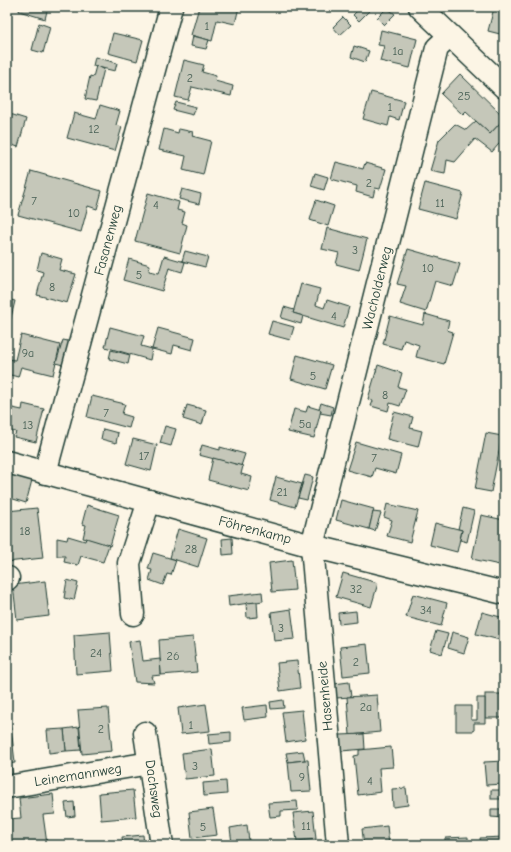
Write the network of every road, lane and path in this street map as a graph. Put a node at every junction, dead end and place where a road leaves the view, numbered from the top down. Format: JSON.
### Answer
{"nodes":[{"id":1,"x":171,"y":7,"type":"edge"},
{"id":2,"x":420,"y":7,"type":"edge"},
{"id":3,"x":450,"y":36,"type":"junction"},
{"id":4,"x":504,"y":87,"type":"edge"},
{"id":5,"x":7,"y":462,"type":"edge"},
{"id":6,"x":45,"y":473,"type":"junction"},
{"id":7,"x":149,"y":501,"type":"junction"},
{"id":8,"x":312,"y":546,"type":"junction"},
{"id":9,"x":504,"y":593,"type":"edge"},
{"id":10,"x":133,"y":614,"type":"dead end"},
{"id":11,"x":145,"y":733,"type":"dead end"},
{"id":12,"x":150,"y":763,"type":"junction"},
{"id":13,"x":7,"y":787,"type":"edge"},
{"id":14,"x":162,"y":845,"type":"edge"},
{"id":15,"x":338,"y":845,"type":"edge"}],
"edges":[{"from":1,"to":6,"type":"street","name":"Fasanenweg"},
{"from":2,"to":3,"type":"street"},
{"from":3,"to":4,"type":"street"},
{"from":3,"to":8,"type":"street","name":"Wacholderweg"},
{"from":5,"to":6,"type":"street","name":"Föhrenkamp"},
{"from":6,"to":7,"type":"street","name":"Föhrenkamp"},
{"from":7,"to":8,"type":"street","name":"Föhrenkamp"},
{"from":7,"to":10,"type":"street"},
{"from":8,"to":9,"type":"street","name":"Föhrenkamp"},
{"from":8,"to":15,"type":"street","name":"Hasenheide"},
{"from":11,"to":12,"type":"street","name":"Dachsweg"},
{"from":12,"to":13,"type":"street","name":"Leinemannweg"},
{"from":12,"to":14,"type":"street","name":"Dachsweg"}]}
